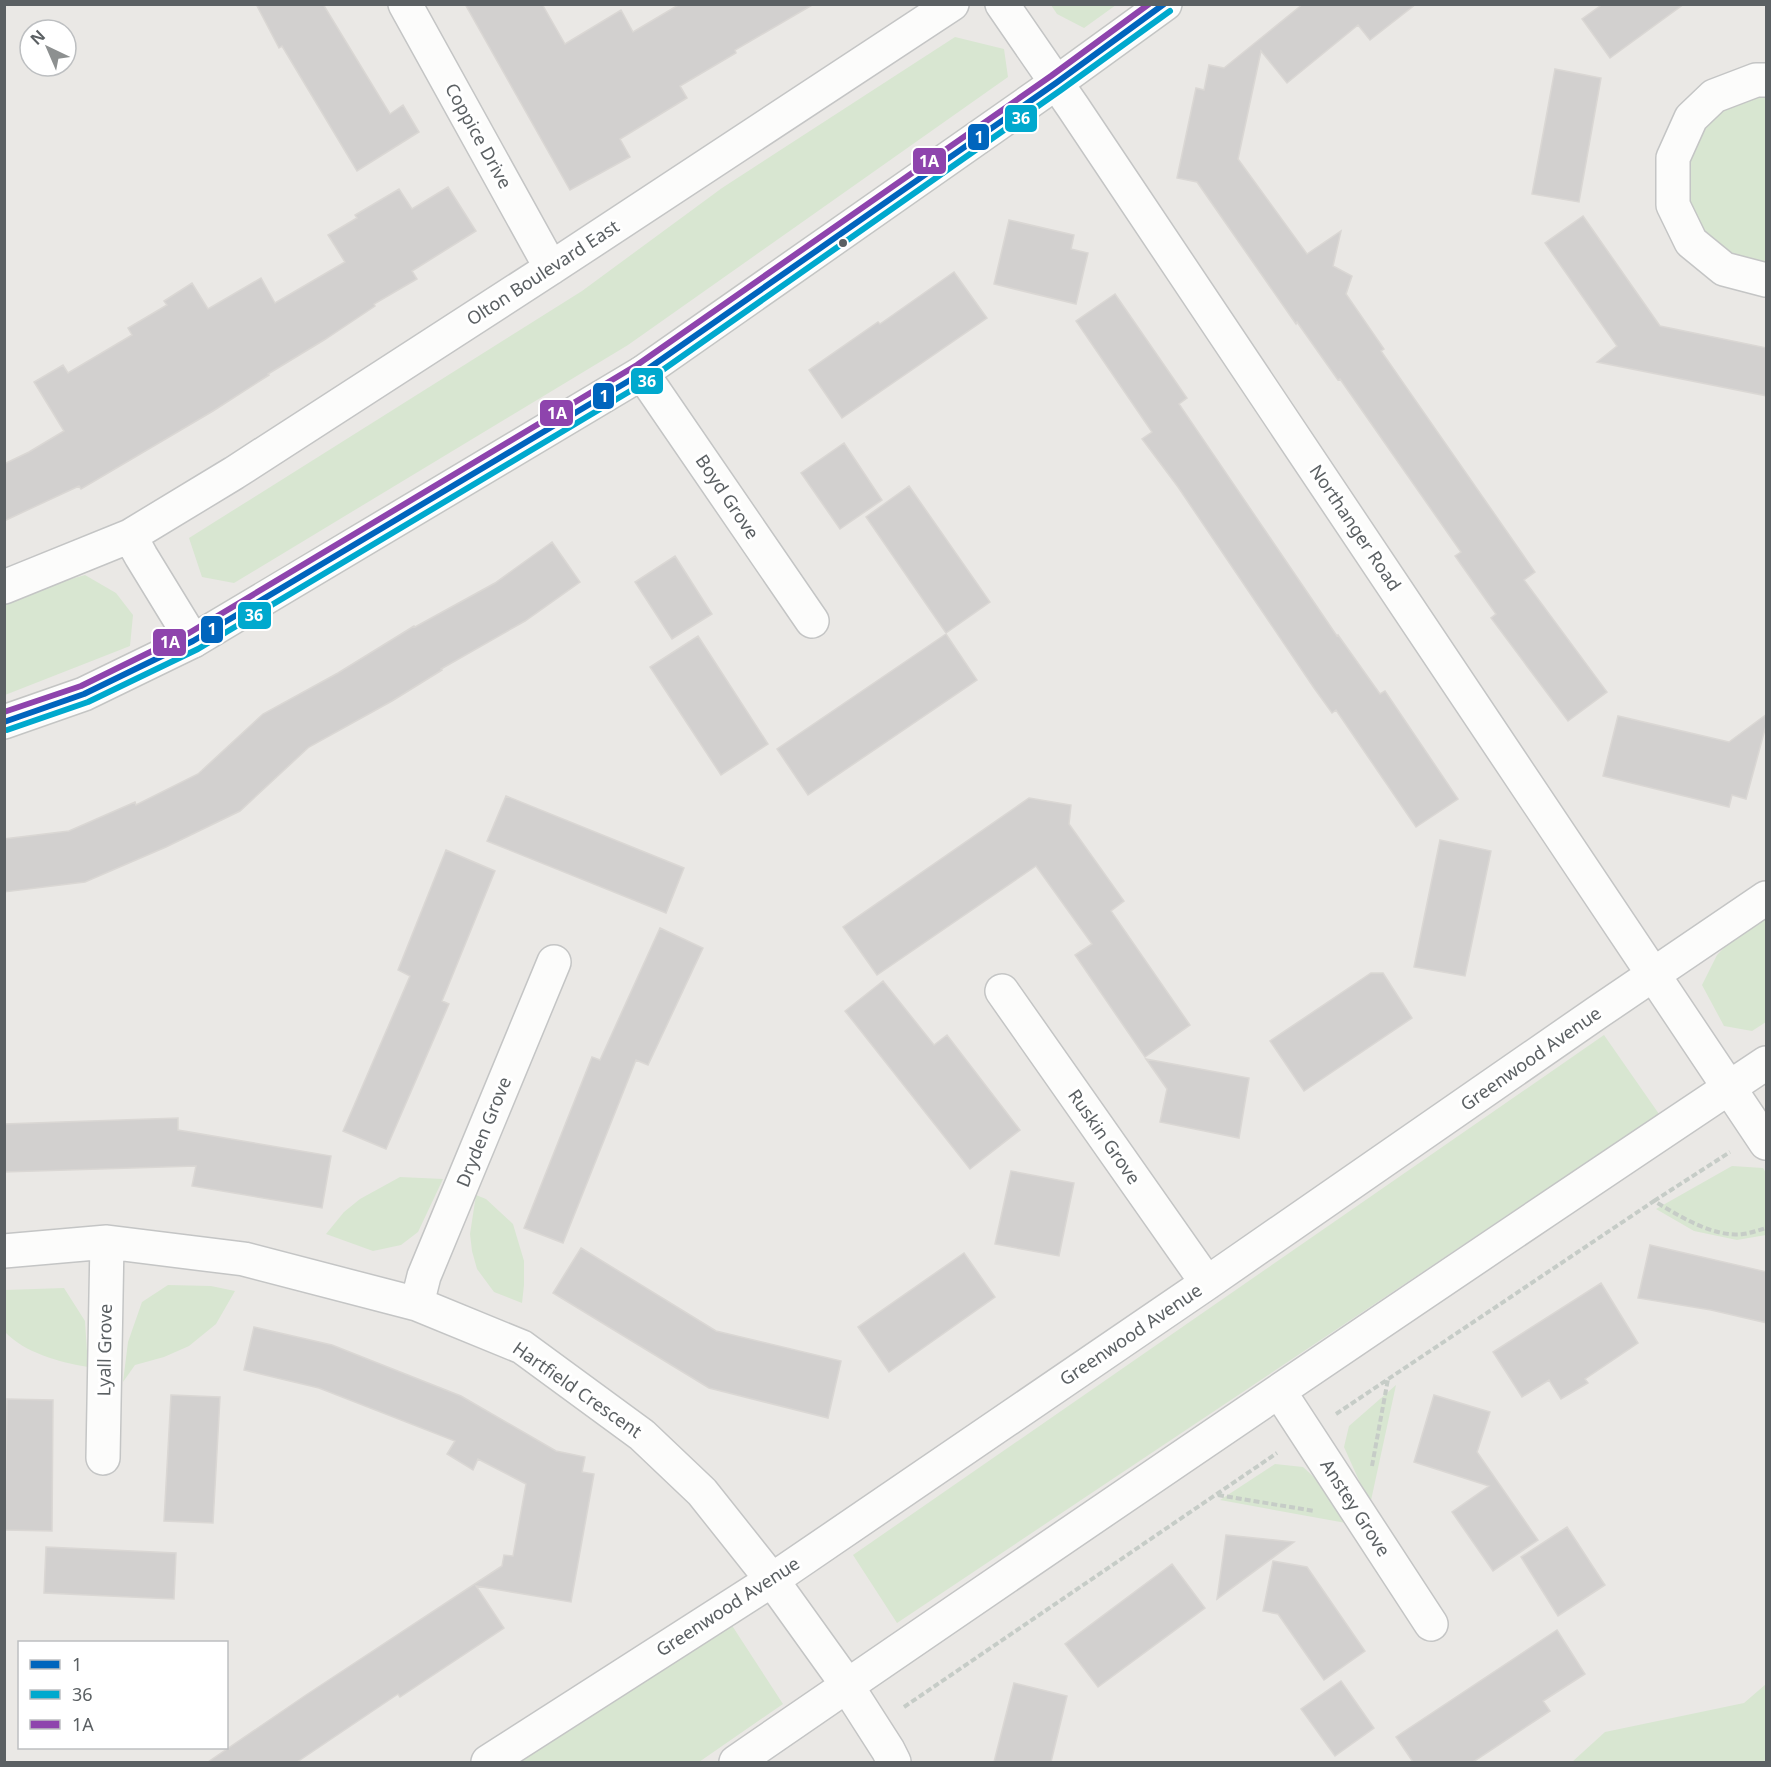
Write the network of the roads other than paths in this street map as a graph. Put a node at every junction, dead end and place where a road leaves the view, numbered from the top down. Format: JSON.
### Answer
{"nodes":[{"id":1,"x":405,"y":4,"type":"edge"},
{"id":2,"x":952,"y":4,"type":"edge"},
{"id":3,"x":1002,"y":4,"type":"edge"},
{"id":4,"x":1165,"y":4,"type":"edge"},
{"id":5,"x":1767,"y":80,"type":"edge"},
{"id":6,"x":1056,"y":83,"type":"junction"},
{"id":7,"x":551,"y":268,"type":"junction"},
{"id":8,"x":1767,"y":280,"type":"edge"},
{"id":9,"x":642,"y":373,"type":"junction"},
{"id":10,"x":130,"y":536,"type":"junction"},
{"id":11,"x":4,"y":587,"type":"edge"},
{"id":12,"x":812,"y":621,"type":"dead end"},
{"id":13,"x":193,"y":641,"type":"junction"},
{"id":14,"x":4,"y":722,"type":"edge"},
{"id":15,"x":1767,"y":898,"type":"edge"},
{"id":16,"x":554,"y":962,"type":"dead end"},
{"id":17,"x":1653,"y":975,"type":"junction"},
{"id":18,"x":1002,"y":991,"type":"dead end"},
{"id":19,"x":1767,"y":1063,"type":"edge"},
{"id":20,"x":1729,"y":1088,"type":"junction"},
{"id":21,"x":1763,"y":1138,"type":"edge"},
{"id":22,"x":107,"y":1242,"type":"junction"},
{"id":23,"x":4,"y":1251,"type":"edge"},
{"id":24,"x":1207,"y":1283,"type":"junction"},
{"id":25,"x":417,"y":1304,"type":"junction"},
{"id":26,"x":1279,"y":1391,"type":"junction"},
{"id":27,"x":103,"y":1458,"type":"dead end"},
{"id":28,"x":772,"y":1580,"type":"junction"},
{"id":29,"x":1431,"y":1624,"type":"dead end"},
{"id":30,"x":848,"y":1686,"type":"junction"},
{"id":31,"x":488,"y":1762,"type":"edge"},
{"id":32,"x":736,"y":1762,"type":"edge"},
{"id":33,"x":894,"y":1762,"type":"edge"}],
"edges":[{"from":1,"to":7,"type":"street","name":"Coppice Drive"},
{"from":2,"to":7,"type":"street","name":"Olton Boulevard East"},
{"from":3,"to":6,"type":"street"},
{"from":4,"to":6,"type":"street"},
{"from":5,"to":8,"type":"street"},
{"from":6,"to":9,"type":"street"},
{"from":6,"to":17,"type":"street","name":"Northanger Road"},
{"from":7,"to":10,"type":"street","name":"Olton Boulevard East"},
{"from":9,"to":12,"type":"street","name":"Boyd Grove"},
{"from":9,"to":13,"type":"street"},
{"from":10,"to":11,"type":"street","name":"Olton Boulevard East"},
{"from":10,"to":13,"type":"street"},
{"from":13,"to":14,"type":"street"},
{"from":15,"to":17,"type":"street","name":"Greenwood Avenue"},
{"from":16,"to":25,"type":"street","name":"Dryden Grove"},
{"from":17,"to":20,"type":"street","name":"Northanger Road"},
{"from":17,"to":24,"type":"street","name":"Greenwood Avenue"},
{"from":18,"to":24,"type":"street","name":"Ruskin Grove"},
{"from":19,"to":20,"type":"street"},
{"from":20,"to":21,"type":"street","name":"Northanger Road"},
{"from":20,"to":26,"type":"street"},
{"from":22,"to":23,"type":"street","name":"Hartfield Crescent"},
{"from":22,"to":25,"type":"street","name":"Hartfield Crescent"},
{"from":22,"to":27,"type":"street","name":"Lyall Grove"},
{"from":24,"to":28,"type":"street","name":"Greenwood Avenue"},
{"from":25,"to":28,"type":"street","name":"Hartfield Crescent"},
{"from":26,"to":29,"type":"street","name":"Anstey Grove"},
{"from":26,"to":30,"type":"street"},
{"from":28,"to":30,"type":"street","name":"Hartfield Crescent"},
{"from":28,"to":31,"type":"street","name":"Greenwood Avenue"},
{"from":30,"to":32,"type":"street"},
{"from":30,"to":33,"type":"street","name":"Hartfield Crescent"}]}
